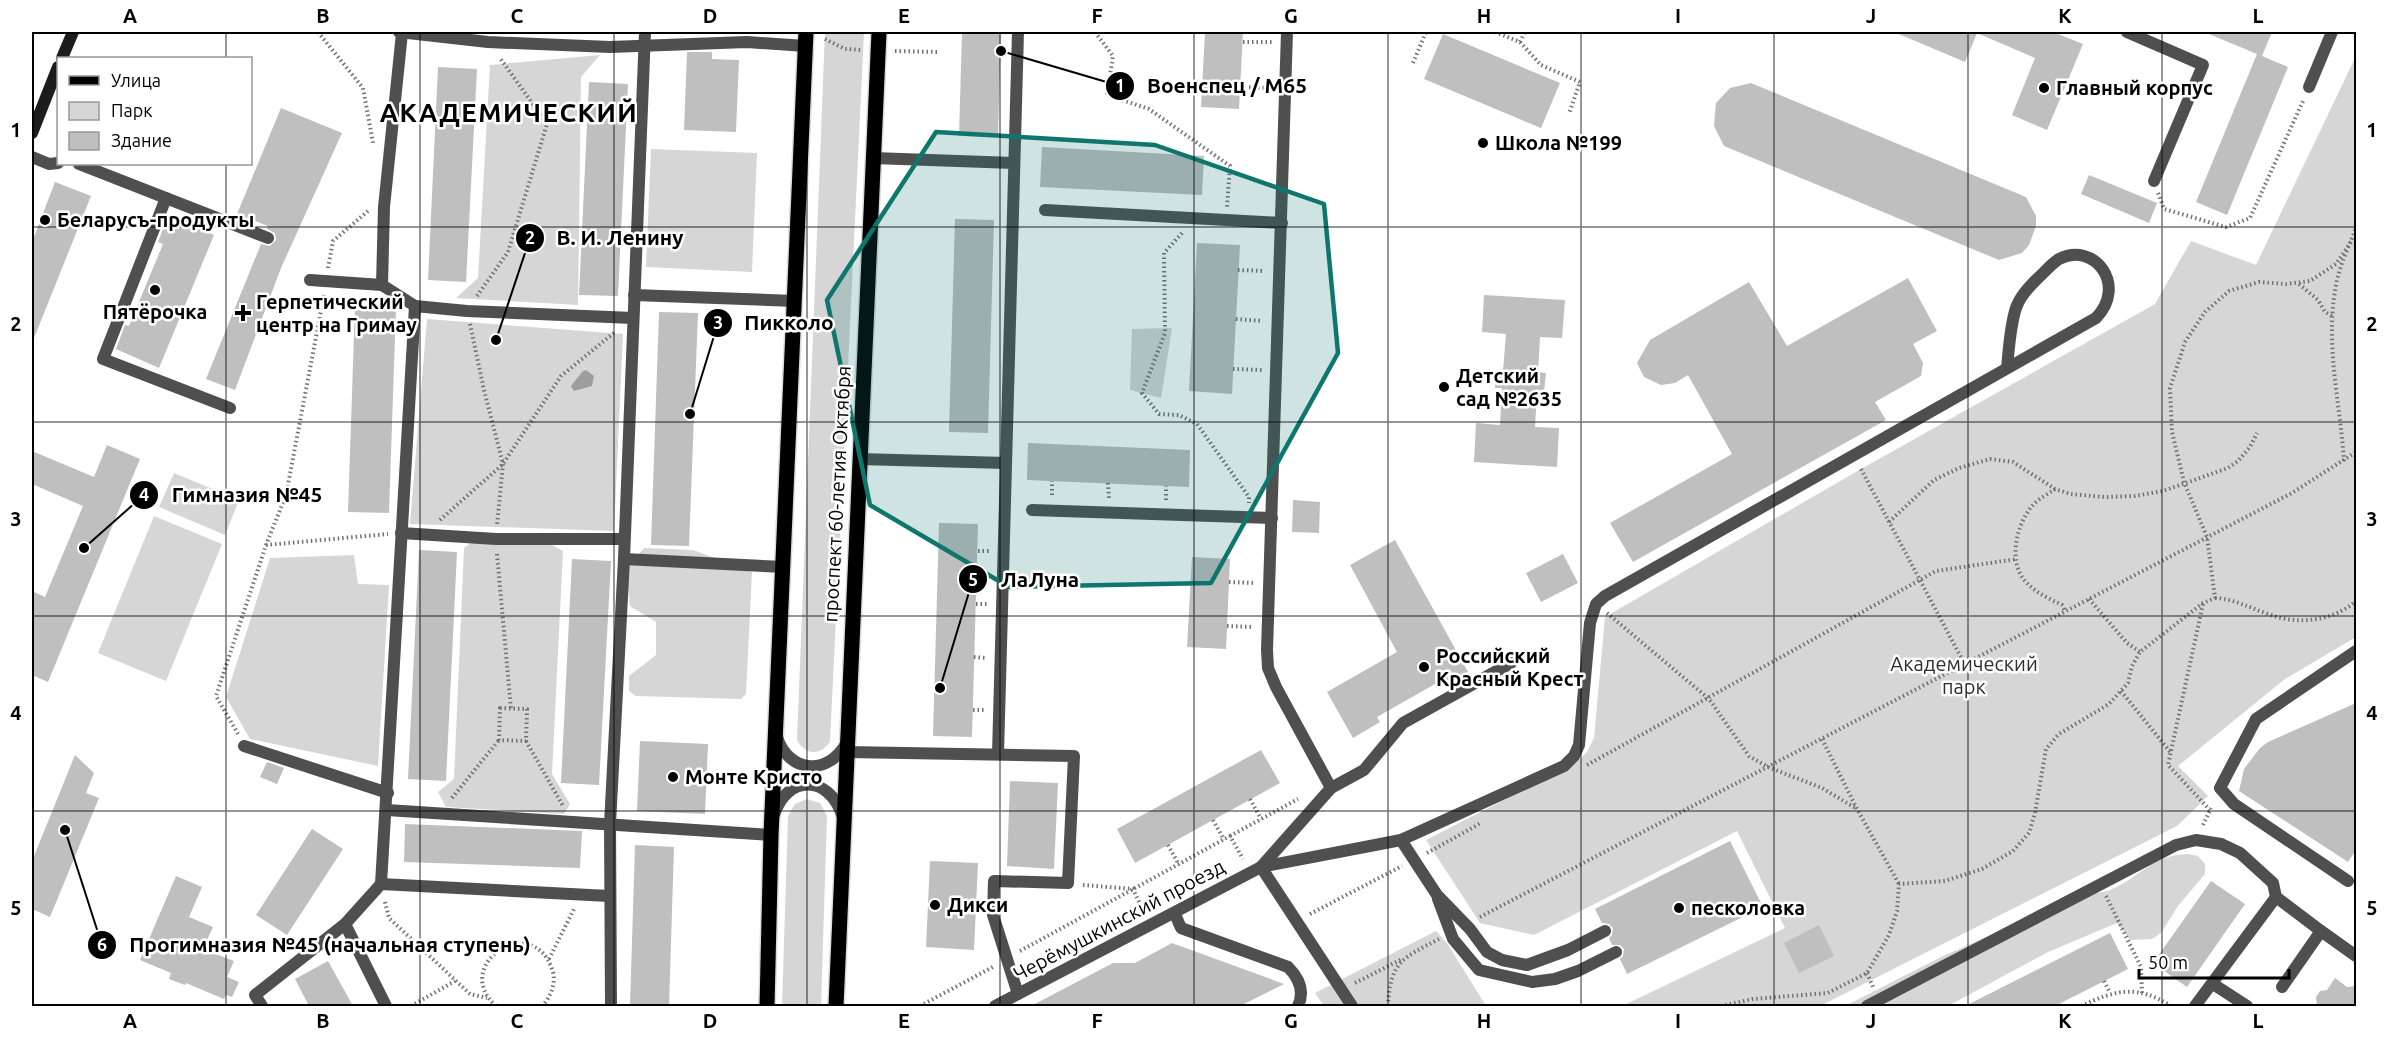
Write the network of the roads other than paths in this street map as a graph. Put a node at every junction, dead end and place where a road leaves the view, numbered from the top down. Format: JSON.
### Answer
{"nodes":[{"id":1,"x":73,"y":32,"type":"edge"},
{"id":2,"x":400,"y":32,"type":"edge"},
{"id":3,"x":645,"y":32,"type":"edge"},
{"id":4,"x":879,"y":32,"type":"edge"},
{"id":5,"x":1018,"y":32,"type":"edge"},
{"id":6,"x":2127,"y":32,"type":"edge"},
{"id":7,"x":2332,"y":32,"type":"edge"},
{"id":8,"x":1287,"y":37,"type":"edge"},
{"id":9,"x":806,"y":39,"type":"edge"},
{"id":10,"x":645,"y":47,"type":"junction"},
{"id":11,"x":62,"y":57,"type":"edge"},
{"id":12,"x":57,"y":70,"type":"edge"},
{"id":13,"x":2309,"y":87,"type":"road end"},
{"id":14,"x":32,"y":134,"type":"edge"},
{"id":15,"x":32,"y":158,"type":"edge"},
{"id":16,"x":873,"y":158,"type":"junction"},
{"id":17,"x":57,"y":163,"type":"edge"},
{"id":18,"x":1014,"y":163,"type":"junction"},
{"id":19,"x":82,"y":165,"type":"edge"},
{"id":20,"x":2154,"y":181,"type":"road end"},
{"id":21,"x":166,"y":198,"type":"junction"},
{"id":22,"x":1045,"y":210,"type":"dead end"},
{"id":23,"x":1282,"y":223,"type":"junction"},
{"id":24,"x":268,"y":238,"type":"dead end"},
{"id":25,"x":310,"y":280,"type":"dead end"},
{"id":26,"x":382,"y":285,"type":"junction"},
{"id":27,"x":634,"y":295,"type":"junction"},
{"id":28,"x":795,"y":301,"type":"junction"},
{"id":29,"x":415,"y":306,"type":"junction"},
{"id":30,"x":633,"y":318,"type":"junction"},
{"id":31,"x":2007,"y":368,"type":"junction"},
{"id":32,"x":230,"y":408,"type":"dead end"},
{"id":33,"x":859,"y":459,"type":"junction"},
{"id":34,"x":1006,"y":463,"type":"junction"},
{"id":35,"x":1032,"y":510,"type":"dead end"},
{"id":36,"x":1272,"y":518,"type":"junction"},
{"id":37,"x":401,"y":533,"type":"junction"},
{"id":38,"x":624,"y":539,"type":"junction"},
{"id":39,"x":624,"y":559,"type":"junction"},
{"id":40,"x":784,"y":567,"type":"junction"},
{"id":41,"x":2356,"y":651,"type":"edge"},
{"id":42,"x":1511,"y":663,"type":"dead end"},
{"id":43,"x":777,"y":737,"type":"junction"},
{"id":44,"x":244,"y":746,"type":"road end"},
{"id":45,"x":847,"y":747,"type":"junction"},
{"id":46,"x":998,"y":754,"type":"junction"},
{"id":47,"x":1331,"y":788,"type":"junction"},
{"id":48,"x":388,"y":793,"type":"junction"},
{"id":49,"x":387,"y":810,"type":"junction"},
{"id":50,"x":843,"y":816,"type":"junction"},
{"id":51,"x":773,"y":817,"type":"junction"},
{"id":52,"x":610,"y":824,"type":"junction"},
{"id":53,"x":771,"y":835,"type":"junction"},
{"id":54,"x":1401,"y":840,"type":"junction"},
{"id":55,"x":1256,"y":870,"type":"junction"},
{"id":56,"x":2348,"y":880,"type":"dead end"},
{"id":57,"x":381,"y":884,"type":"junction"},
{"id":58,"x":1437,"y":895,"type":"junction"},
{"id":59,"x":609,"y":896,"type":"junction"},
{"id":60,"x":2276,"y":897,"type":"junction"},
{"id":61,"x":1175,"y":914,"type":"junction"},
{"id":62,"x":345,"y":924,"type":"junction"},
{"id":63,"x":1605,"y":931,"type":"dead end"},
{"id":64,"x":2321,"y":931,"type":"junction"},
{"id":65,"x":1616,"y":952,"type":"dead end"},
{"id":66,"x":2356,"y":956,"type":"edge"},
{"id":67,"x":2213,"y":984,"type":"junction"},
{"id":68,"x":2282,"y":987,"type":"dead end"},
{"id":69,"x":1018,"y":994,"type":"junction"},
{"id":70,"x":262,"y":1006,"type":"edge"},
{"id":71,"x":386,"y":1006,"type":"edge"},
{"id":72,"x":611,"y":1006,"type":"edge"},
{"id":73,"x":767,"y":1006,"type":"edge"},
{"id":74,"x":836,"y":1006,"type":"edge"},
{"id":75,"x":995,"y":1006,"type":"edge"},
{"id":76,"x":1298,"y":1006,"type":"edge"},
{"id":77,"x":1352,"y":1006,"type":"edge"},
{"id":78,"x":1868,"y":1006,"type":"edge"},
{"id":79,"x":2195,"y":1006,"type":"edge"},
{"id":80,"x":2247,"y":1006,"type":"edge"}],
"edges":[{"from":1,"to":11,"type":"street"},
{"from":2,"to":10,"type":"street"},
{"from":2,"to":26,"type":"street"},
{"from":3,"to":10,"type":"street"},
{"from":4,"to":16,"type":"main road","name":"проспект 60-летия Октября"},
{"from":5,"to":18,"type":"street"},
{"from":6,"to":20,"type":"street"},
{"from":7,"to":13,"type":"street"},
{"from":8,"to":23,"type":"street"},
{"from":9,"to":10,"type":"street"},
{"from":9,"to":28,"type":"main road"},
{"from":10,"to":27,"type":"street"},
{"from":12,"to":14,"type":"street"},
{"from":15,"to":17,"type":"street"},
{"from":16,"to":18,"type":"street"},
{"from":16,"to":33,"type":"main road","name":"проспект 60-летия Октября"},
{"from":18,"to":34,"type":"street"},
{"from":19,"to":21,"type":"street"},
{"from":21,"to":24,"type":"street"},
{"from":21,"to":32,"type":"street"},
{"from":22,"to":23,"type":"street"},
{"from":23,"to":36,"type":"street"},
{"from":25,"to":26,"type":"street"},
{"from":26,"to":29,"type":"street"},
{"from":27,"to":28,"type":"street"},
{"from":27,"to":30,"type":"street"},
{"from":28,"to":40,"type":"main road"},
{"from":29,"to":30,"type":"street"},
{"from":29,"to":37,"type":"street"},
{"from":30,"to":38,"type":"street"},
{"from":31,"to":31,"type":"street"},
{"from":31,"to":54,"type":"street"},
{"from":33,"to":34,"type":"street"},
{"from":33,"to":45,"type":"main road","name":"проспект 60-летия Октября"},
{"from":34,"to":46,"type":"street"},
{"from":35,"to":36,"type":"street"},
{"from":36,"to":47,"type":"street"},
{"from":37,"to":38,"type":"street"},
{"from":37,"to":48,"type":"street"},
{"from":38,"to":39,"type":"street"},
{"from":39,"to":40,"type":"street"},
{"from":39,"to":52,"type":"street"},
{"from":40,"to":43,"type":"main road"},
{"from":41,"to":56,"type":"street"},
{"from":42,"to":47,"type":"street"},
{"from":43,"to":45,"type":"street"},
{"from":43,"to":51,"type":"main road"},
{"from":44,"to":48,"type":"street"},
{"from":45,"to":46,"type":"street"},
{"from":45,"to":50,"type":"main road","name":"проспект 60-летия Октября"},
{"from":46,"to":69,"type":"street"},
{"from":47,"to":55,"type":"street"},
{"from":48,"to":49,"type":"street"},
{"from":49,"to":52,"type":"street"},
{"from":49,"to":57,"type":"street"},
{"from":50,"to":51,"type":"street"},
{"from":50,"to":74,"type":"main road","name":"проспект 60-летия Октября"},
{"from":51,"to":53,"type":"main road"},
{"from":52,"to":53,"type":"street"},
{"from":52,"to":59,"type":"street"},
{"from":53,"to":73,"type":"main road"},
{"from":54,"to":55,"type":"street"},
{"from":54,"to":58,"type":"street"},
{"from":55,"to":61,"type":"street","name":"Черёмушкинский проезд"},
{"from":55,"to":77,"type":"street"},
{"from":57,"to":59,"type":"street"},
{"from":57,"to":62,"type":"street"},
{"from":58,"to":63,"type":"street"},
{"from":58,"to":65,"type":"street"},
{"from":59,"to":72,"type":"street"},
{"from":60,"to":64,"type":"street"},
{"from":60,"to":67,"type":"street"},
{"from":60,"to":78,"type":"street"},
{"from":61,"to":69,"type":"street","name":"Черёмушкинский проезд"},
{"from":61,"to":76,"type":"street"},
{"from":62,"to":70,"type":"street"},
{"from":62,"to":71,"type":"street"},
{"from":64,"to":66,"type":"street"},
{"from":64,"to":68,"type":"street"},
{"from":67,"to":79,"type":"street"},
{"from":67,"to":80,"type":"street"},
{"from":69,"to":75,"type":"street","name":"Черёмушкинский проезд"}]}
